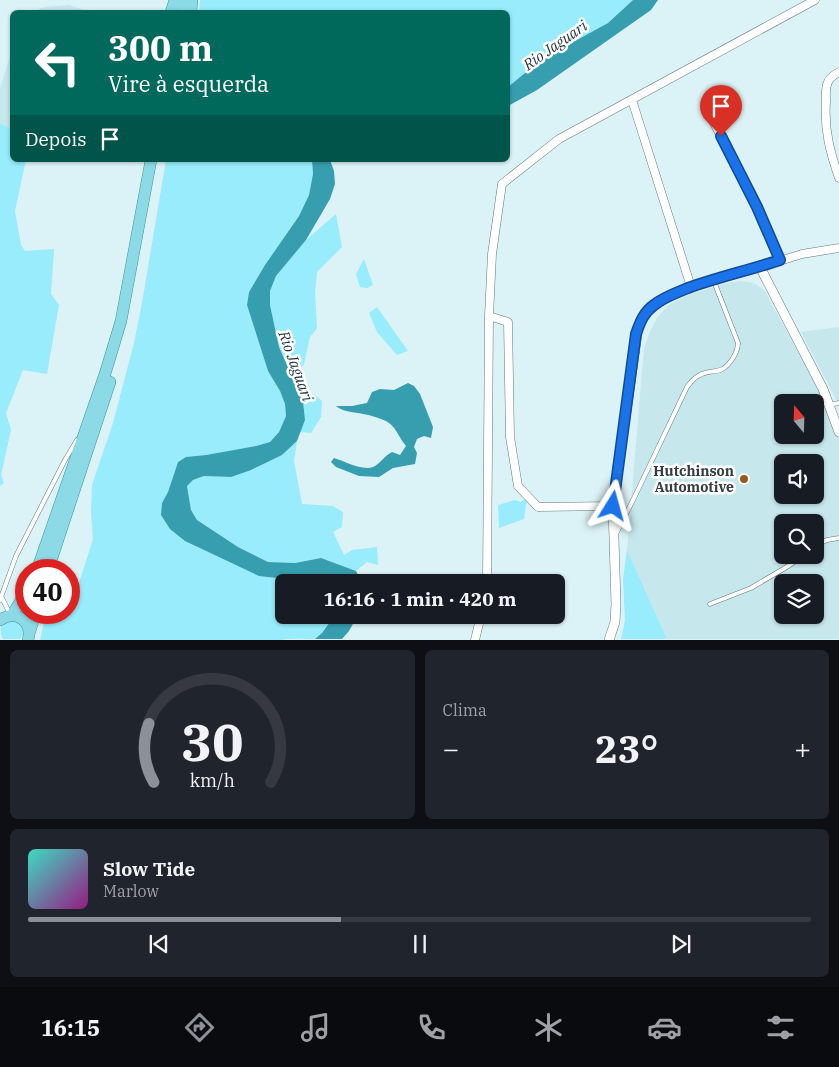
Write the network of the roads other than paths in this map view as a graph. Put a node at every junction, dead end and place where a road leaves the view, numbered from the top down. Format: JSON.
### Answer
{"nodes":[{"id":1,"x":815,"y":0,"type":"edge"},
{"id":2,"x":839,"y":72,"type":"edge"},
{"id":3,"x":632,"y":100,"type":"junction"},
{"id":4,"x":712,"y":119,"type":"dead end"},
{"id":5,"x":151,"y":162,"type":"edge"},
{"id":6,"x":157,"y":162,"type":"edge"},
{"id":7,"x":839,"y":178,"type":"edge"},
{"id":8,"x":839,"y":248,"type":"edge"},
{"id":9,"x":780,"y":260,"type":"junction"},
{"id":10,"x":760,"y":267,"type":"junction"},
{"id":11,"x":713,"y":279,"type":"junction"},
{"id":12,"x":691,"y":287,"type":"junction"},
{"id":13,"x":489,"y":316,"type":"junction"},
{"id":14,"x":839,"y":403,"type":"edge"},
{"id":15,"x":829,"y":405,"type":"junction"},
{"id":16,"x":87,"y":423,"type":"junction"},
{"id":17,"x":839,"y":432,"type":"edge"},
{"id":18,"x":613,"y":506,"type":"junction"},
{"id":19,"x":614,"y":536,"type":"junction"},
{"id":20,"x":839,"y":538,"type":"edge"},
{"id":21,"x":824,"y":542,"type":"edge"},
{"id":22,"x":41,"y":559,"type":"edge"},
{"id":23,"x":52,"y":559,"type":"edge"},
{"id":24,"x":791,"y":564,"type":"edge"},
{"id":25,"x":487,"y":574,"type":"edge"},
{"id":26,"x":0,"y":598,"type":"edge"},
{"id":27,"x":710,"y":604,"type":"dead end"},
{"id":28,"x":15,"y":606,"type":"edge"},
{"id":29,"x":7,"y":617,"type":"edge"},
{"id":30,"x":32,"y":624,"type":"edge"},
{"id":31,"x":479,"y":624,"type":"edge"},
{"id":32,"x":28,"y":638,"type":"edge"},
{"id":33,"x":476,"y":640,"type":"edge"},
{"id":34,"x":609,"y":640,"type":"edge"}],
"edges":[{"from":1,"to":3,"type":"street"},
{"from":2,"to":7,"type":"street"},
{"from":3,"to":12,"type":"street"},
{"from":3,"to":13,"type":"street"},
{"from":4,"to":9,"type":"street"},
{"from":5,"to":16,"type":"main road"},
{"from":6,"to":23,"type":"main road"},
{"from":8,"to":9,"type":"street"},
{"from":9,"to":10,"type":"street"},
{"from":10,"to":11,"type":"street"},
{"from":10,"to":15,"type":"street"},
{"from":11,"to":12,"type":"street"},
{"from":11,"to":19,"type":"lane"},
{"from":12,"to":18,"type":"street"},
{"from":13,"to":18,"type":"street"},
{"from":13,"to":25,"type":"street"},
{"from":14,"to":15,"type":"lane"},
{"from":15,"to":17,"type":"street"},
{"from":16,"to":22,"type":"main road"},
{"from":16,"to":26,"type":"lane"},
{"from":18,"to":19,"type":"street"},
{"from":19,"to":34,"type":"street"},
{"from":20,"to":21,"type":"lane"},
{"from":24,"to":27,"type":"lane"},
{"from":26,"to":29,"type":"lane"},
{"from":28,"to":29,"type":"main road"},
{"from":29,"to":32,"type":"main road"},
{"from":30,"to":32,"type":"main road"},
{"from":31,"to":33,"type":"street"}]}
